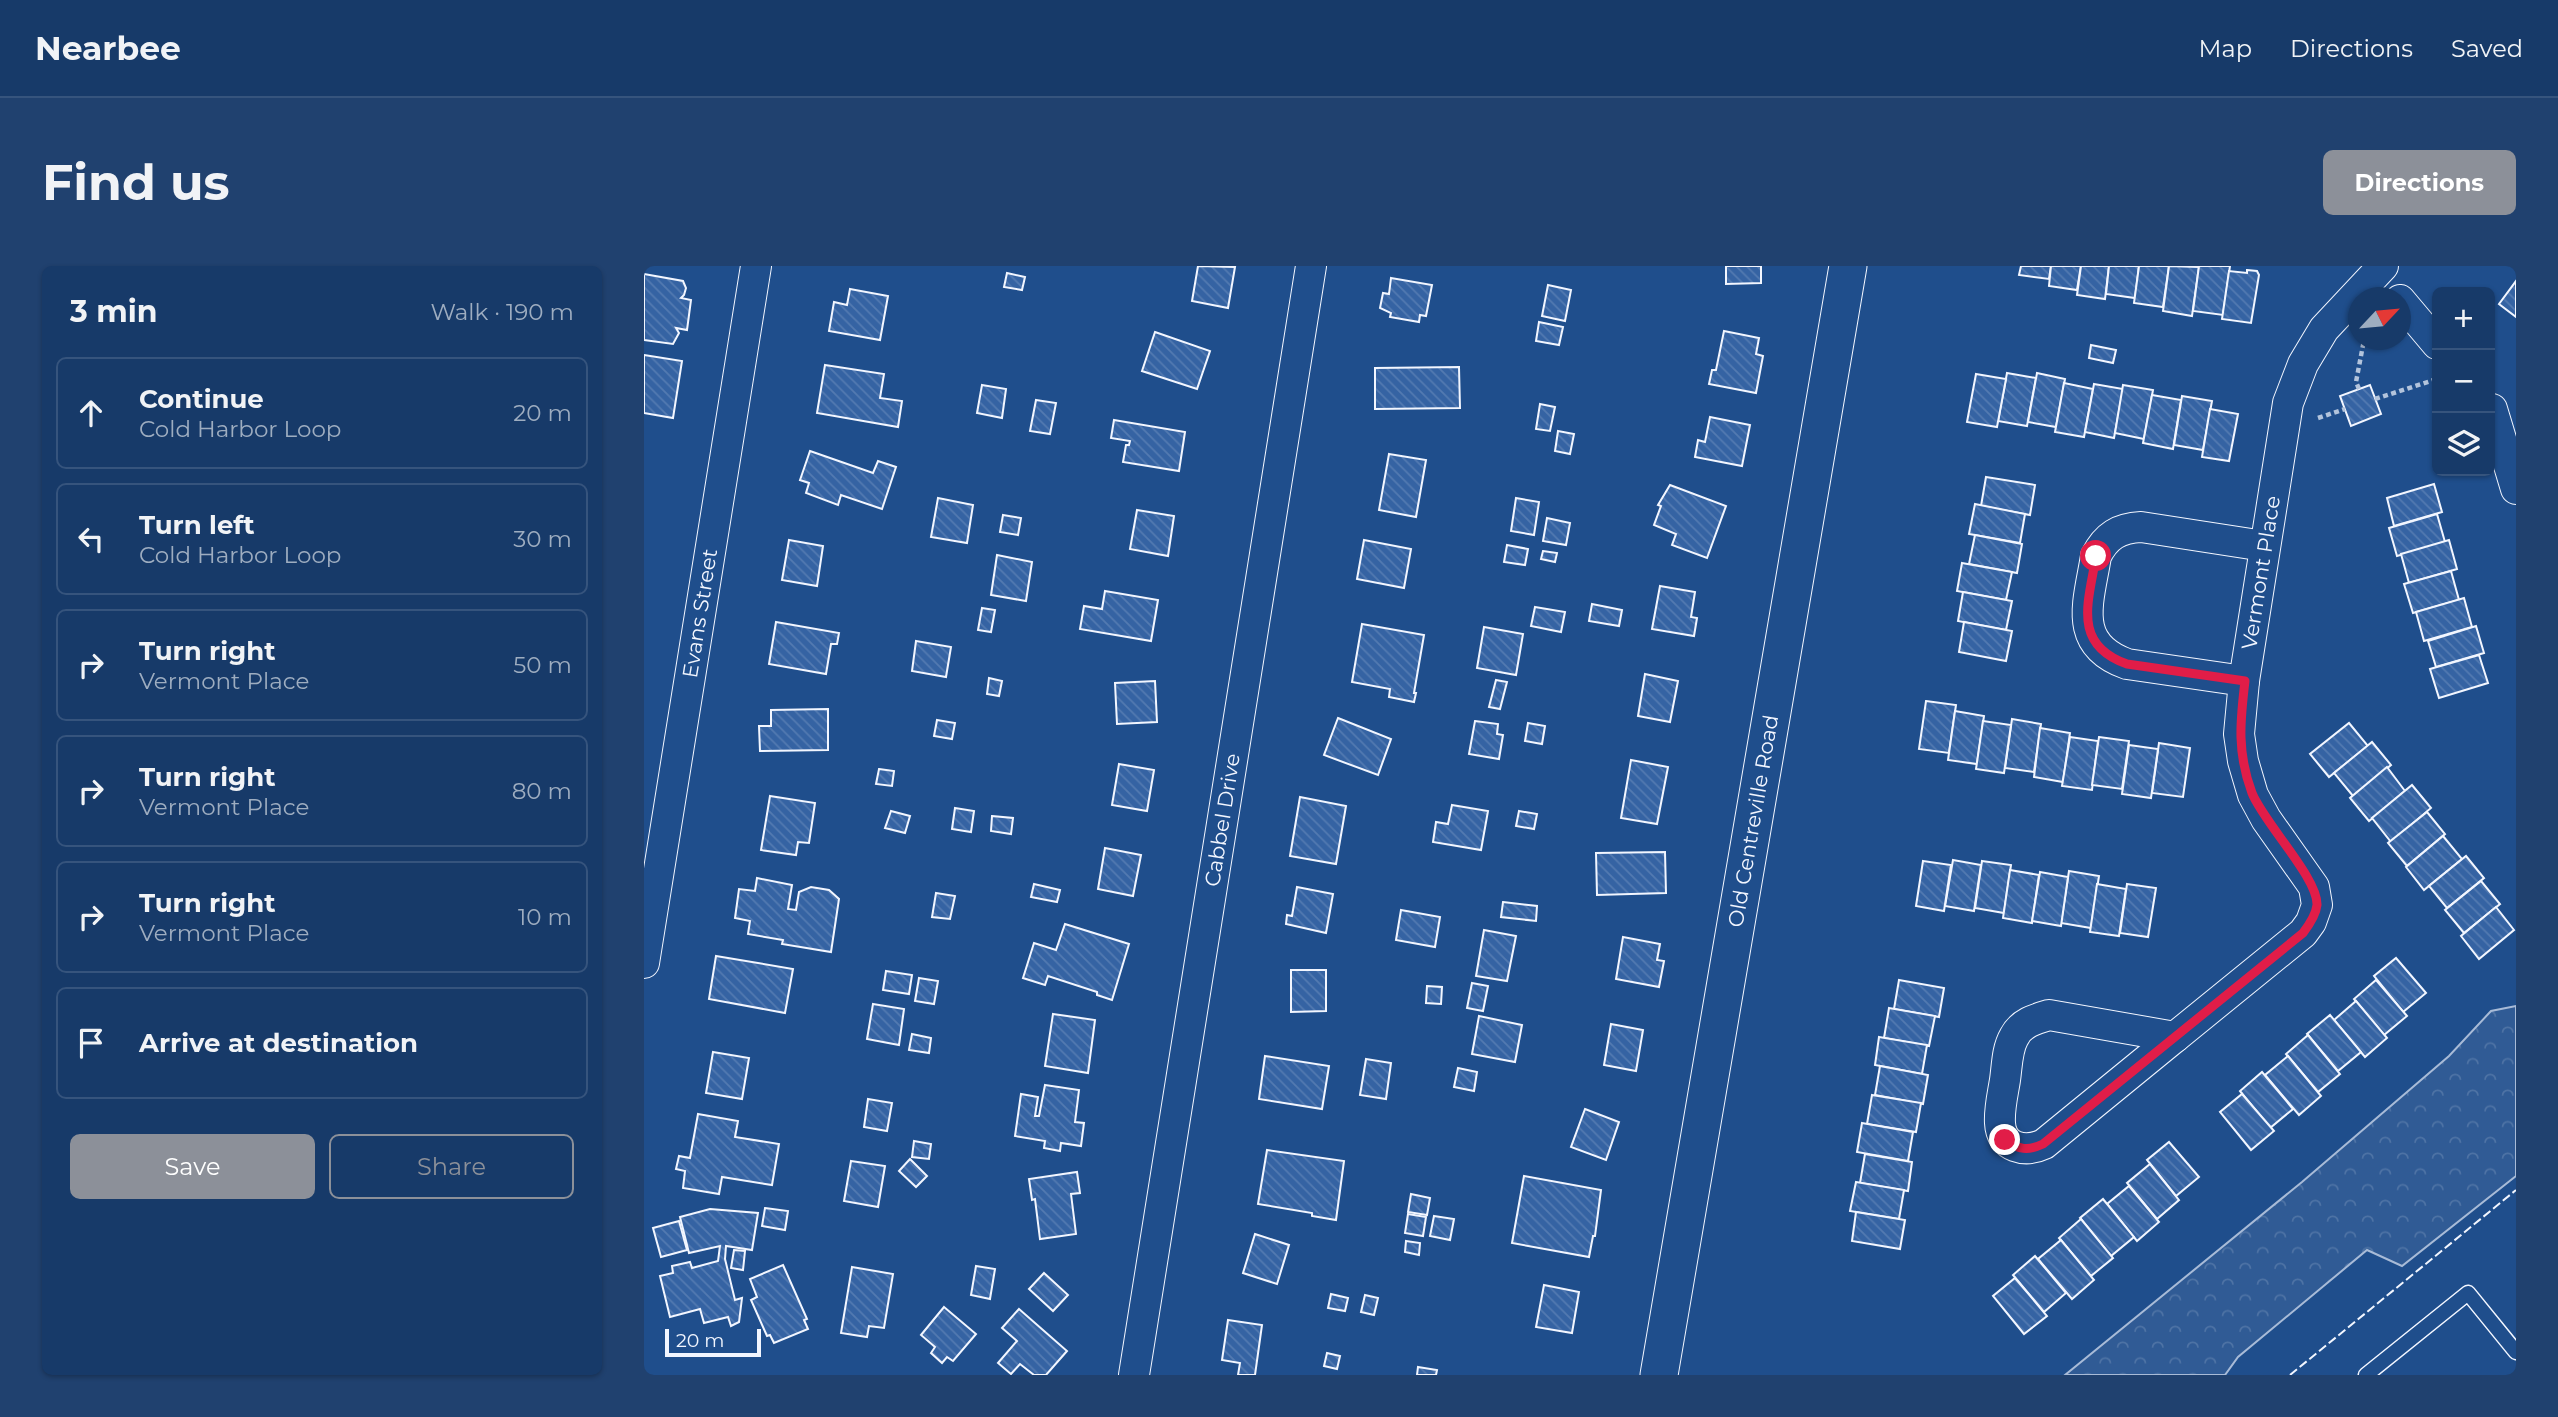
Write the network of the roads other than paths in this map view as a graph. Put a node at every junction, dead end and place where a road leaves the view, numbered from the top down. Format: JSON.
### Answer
{"nodes":[{"id":1,"x":756,"y":266,"type":"edge"},
{"id":2,"x":1311,"y":266,"type":"edge"},
{"id":3,"x":1848,"y":266,"type":"edge"},
{"id":4,"x":2377,"y":268,"type":"edge"},
{"id":5,"x":2390,"y":287,"type":"edge"},
{"id":6,"x":2411,"y":313,"type":"edge"},
{"id":7,"x":2432,"y":338,"type":"edge"},
{"id":8,"x":2495,"y":411,"type":"edge"},
{"id":9,"x":2493,"y":413,"type":"edge"},
{"id":10,"x":2516,"y":426,"type":"edge"},
{"id":11,"x":2516,"y":489,"type":"edge"},
{"id":12,"x":2264,"y":546,"type":"junction"},
{"id":13,"x":2245,"y":681,"type":"junction"},
{"id":14,"x":644,"y":963,"type":"edge"},
{"id":15,"x":2175,"y":1037,"type":"junction"},
{"id":16,"x":2516,"y":1352,"type":"edge"},
{"id":17,"x":1134,"y":1375,"type":"edge"},
{"id":18,"x":1659,"y":1375,"type":"edge"},
{"id":19,"x":2366,"y":1375,"type":"edge"}],
"edges":[{"from":1,"to":14,"type":"street","name":"Evans Street"},
{"from":2,"to":17,"type":"street","name":"Cabbel Drive"},
{"from":3,"to":18,"type":"street","name":"Old Centreville Road"},
{"from":4,"to":5,"type":"street"},
{"from":4,"to":12,"type":"street","name":"Vermont Place"},
{"from":6,"to":7,"type":"street"},
{"from":8,"to":10,"type":"street"},
{"from":9,"to":11,"type":"street"},
{"from":12,"to":13,"type":"street","name":"Vermont Place"},
{"from":12,"to":13,"type":"street"},
{"from":13,"to":15,"type":"street","name":"Vermont Place"},
{"from":15,"to":15,"type":"street","name":"Vermont Place"},
{"from":16,"to":19,"type":"lane"}]}
